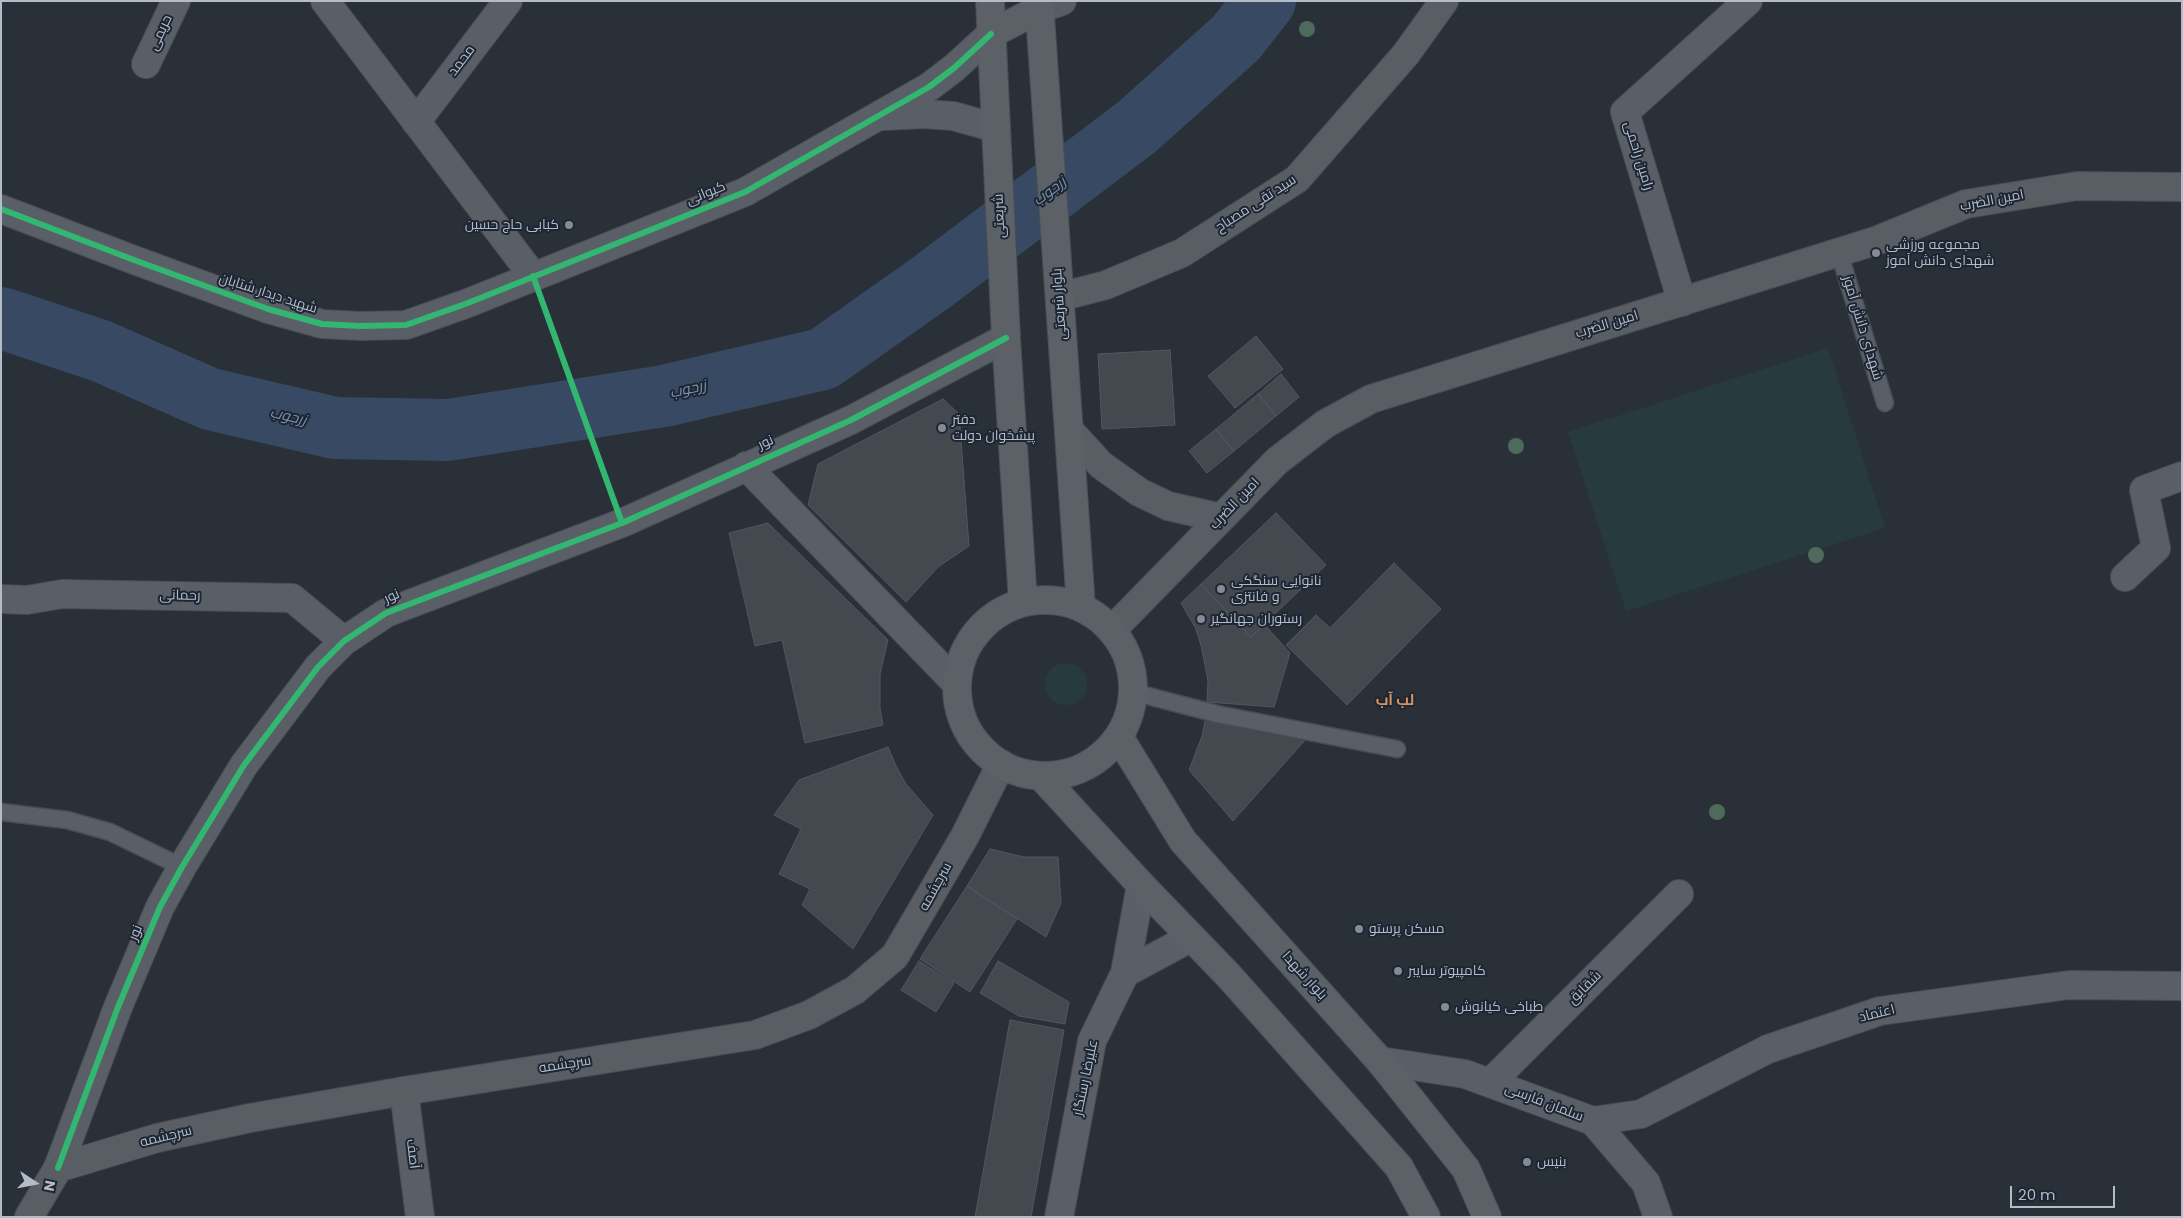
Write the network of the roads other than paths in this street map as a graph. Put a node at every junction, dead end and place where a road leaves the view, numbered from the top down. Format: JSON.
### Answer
{"nodes":[{"id":1,"x":176,"y":1,"type":"edge"},
{"id":2,"x":325,"y":1,"type":"edge"},
{"id":3,"x":508,"y":1,"type":"edge"},
{"id":4,"x":990,"y":1,"type":"edge"},
{"id":5,"x":1444,"y":1,"type":"edge"},
{"id":6,"x":1748,"y":1,"type":"edge"},
{"id":7,"x":1046,"y":3,"type":"edge"},
{"id":8,"x":991,"y":34,"type":"junction"},
{"id":9,"x":146,"y":64,"type":"dead end"},
{"id":10,"x":879,"y":116,"type":"junction"},
{"id":11,"x":416,"y":122,"type":"junction"},
{"id":12,"x":996,"y":128,"type":"junction"},
{"id":13,"x":2182,"y":187,"type":"edge"},
{"id":14,"x":1,"y":209,"type":"edge"},
{"id":15,"x":1838,"y":252,"type":"junction"},
{"id":16,"x":533,"y":276,"type":"junction"},
{"id":17,"x":1059,"y":285,"type":"junction"},
{"id":18,"x":1682,"y":302,"type":"junction"},
{"id":19,"x":1006,"y":338,"type":"junction"},
{"id":20,"x":1885,"y":404,"type":"dead end"},
{"id":21,"x":1068,"y":430,"type":"junction"},
{"id":22,"x":746,"y":466,"type":"junction"},
{"id":23,"x":2182,"y":476,"type":"edge"},
{"id":24,"x":1221,"y":518,"type":"junction"},
{"id":25,"x":2125,"y":577,"type":"dead end"},
{"id":26,"x":1,"y":599,"type":"edge"},
{"id":27,"x":1023,"y":602,"type":"junction"},
{"id":28,"x":1081,"y":607,"type":"junction"},
{"id":29,"x":1112,"y":630,"type":"junction"},
{"id":30,"x":344,"y":642,"type":"junction"},
{"id":31,"x":957,"y":684,"type":"junction"},
{"id":32,"x":1134,"y":692,"type":"junction"},
{"id":33,"x":1119,"y":737,"type":"junction"},
{"id":34,"x":1397,"y":749,"type":"dead end"},
{"id":35,"x":1001,"y":764,"type":"junction"},
{"id":36,"x":1042,"y":777,"type":"junction"},
{"id":37,"x":1,"y":812,"type":"edge"},
{"id":38,"x":182,"y":867,"type":"junction"},
{"id":39,"x":1141,"y":885,"type":"junction"},
{"id":40,"x":1679,"y":894,"type":"dead end"},
{"id":41,"x":1190,"y":938,"type":"junction"},
{"id":42,"x":1125,"y":973,"type":"junction"},
{"id":43,"x":2182,"y":986,"type":"edge"},
{"id":44,"x":1380,"y":1061,"type":"junction"},
{"id":45,"x":1490,"y":1083,"type":"junction"},
{"id":46,"x":404,"y":1091,"type":"junction"},
{"id":47,"x":1593,"y":1121,"type":"junction"},
{"id":48,"x":58,"y":1168,"type":"junction"},
{"id":49,"x":29,"y":1217,"type":"edge"},
{"id":50,"x":420,"y":1217,"type":"edge"},
{"id":51,"x":1059,"y":1217,"type":"edge"},
{"id":52,"x":1426,"y":1217,"type":"edge"},
{"id":53,"x":1487,"y":1217,"type":"edge"},
{"id":54,"x":1658,"y":1217,"type":"edge"}],
"edges":[{"from":1,"to":9,"type":"street","name":"حریمی"},
{"from":2,"to":11,"type":"street"},
{"from":3,"to":11,"type":"street","name":"محمد"},
{"from":4,"to":8,"type":"main road"},
{"from":5,"to":17,"type":"main road","name":"سید تقی مصباح"},
{"from":6,"to":18,"type":"street","name":"رامین راحمی"},
{"from":7,"to":8,"type":"main road"},
{"from":7,"to":17,"type":"main road","name":"بلوار شریعتی"},
{"from":8,"to":10,"type":"street","name":"کیوانی"},
{"from":8,"to":12,"type":"main road"},
{"from":10,"to":12,"type":"street"},
{"from":10,"to":16,"type":"street","name":"کیوانی"},
{"from":11,"to":16,"type":"street"},
{"from":12,"to":19,"type":"main road","name":"شریعتی"},
{"from":13,"to":15,"type":"main road","name":"امین الضرب"},
{"from":14,"to":16,"type":"street","name":"شهید دیدار شتابان"},
{"from":15,"to":18,"type":"main road","name":"امین الضرب"},
{"from":15,"to":20,"type":"lane","name":"شهدای دانش آموز"},
{"from":17,"to":21,"type":"main road","name":"بلوار شریعتی"},
{"from":18,"to":24,"type":"main road","name":"امین الضرب"},
{"from":19,"to":22,"type":"street","name":"نور"},
{"from":19,"to":27,"type":"main road"},
{"from":21,"to":24,"type":"main road"},
{"from":21,"to":28,"type":"main road","name":"بلوار شریعتی"},
{"from":22,"to":30,"type":"street","name":"نور"},
{"from":22,"to":31,"type":"street"},
{"from":23,"to":25,"type":"street"},
{"from":24,"to":29,"type":"main road","name":"امین الضرب"},
{"from":26,"to":30,"type":"street","name":"رحمانی"},
{"from":27,"to":28,"type":"main road"},
{"from":27,"to":31,"type":"main road"},
{"from":28,"to":29,"type":"main road"},
{"from":29,"to":32,"type":"main road"},
{"from":30,"to":38,"type":"street","name":"نور"},
{"from":31,"to":35,"type":"main road"},
{"from":32,"to":33,"type":"main road"},
{"from":32,"to":34,"type":"lane"},
{"from":33,"to":36,"type":"main road"},
{"from":33,"to":44,"type":"main road","name":"بلوار شهدا"},
{"from":35,"to":36,"type":"main road"},
{"from":35,"to":46,"type":"main road","name":"سرچشمه"},
{"from":36,"to":39,"type":"main road"},
{"from":37,"to":38,"type":"lane"},
{"from":38,"to":48,"type":"street","name":"نور"},
{"from":39,"to":41,"type":"main road"},
{"from":39,"to":42,"type":"street","name":"علیرضا رستگار"},
{"from":40,"to":45,"type":"street","name":"شقایق"},
{"from":41,"to":42,"type":"street"},
{"from":41,"to":52,"type":"main road"},
{"from":42,"to":51,"type":"street","name":"علیرضا رستگار"},
{"from":43,"to":47,"type":"street","name":"اعتماد"},
{"from":44,"to":45,"type":"street","name":"سلمان فارسی"},
{"from":44,"to":53,"type":"main road","name":"بلوار شهدا"},
{"from":45,"to":47,"type":"street","name":"سلمان فارسی"},
{"from":46,"to":48,"type":"main road","name":"سرچشمه"},
{"from":46,"to":50,"type":"street","name":"آصف"},
{"from":47,"to":54,"type":"street","name":"سلمان فارسی"},
{"from":48,"to":49,"type":"main road"}]}
